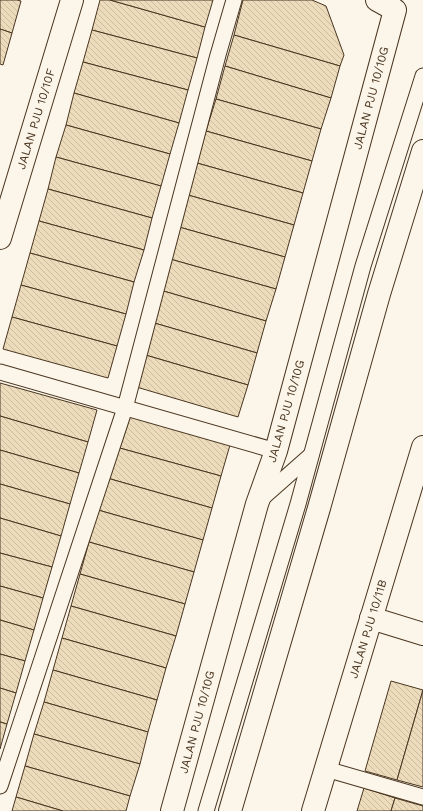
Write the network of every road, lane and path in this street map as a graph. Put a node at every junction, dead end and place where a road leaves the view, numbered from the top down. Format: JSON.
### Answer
{"nodes":[{"id":1,"x":72,"y":0,"type":"edge"},
{"id":2,"x":234,"y":0,"type":"edge"},
{"id":3,"x":386,"y":5,"type":"edge"},
{"id":4,"x":423,"y":76,"type":"edge"},
{"id":5,"x":423,"y":151,"type":"edge"},
{"id":6,"x":0,"y":238,"type":"edge"},
{"id":7,"x":0,"y":372,"type":"edge"},
{"id":8,"x":125,"y":408,"type":"junction"},
{"id":9,"x":423,"y":447,"type":"edge"},
{"id":10,"x":276,"y":451,"type":"junction"},
{"id":11,"x":312,"y":454,"type":"junction"},
{"id":12,"x":417,"y":490,"type":"edge"},
{"id":13,"x":257,"y":504,"type":"junction"},
{"id":14,"x":371,"y":618,"type":"junction"},
{"id":15,"x":423,"y":634,"type":"edge"},
{"id":16,"x":326,"y":769,"type":"junction"},
{"id":17,"x":0,"y":786,"type":"edge"},
{"id":18,"x":423,"y":797,"type":"edge"},
{"id":19,"x":172,"y":811,"type":"edge"},
{"id":20,"x":206,"y":811,"type":"edge"},
{"id":21,"x":230,"y":811,"type":"edge"},
{"id":22,"x":313,"y":811,"type":"edge"}],
"edges":[{"from":1,"to":6,"type":"main road","name":"JALAN PJU 10/10F"},
{"from":2,"to":8,"type":"lane"},
{"from":3,"to":10,"type":"main road","name":"JALAN PJU 10/10G"},
{"from":4,"to":11,"type":"lane"},
{"from":5,"to":21,"type":"main road"},
{"from":7,"to":8,"type":"lane"},
{"from":8,"to":10,"type":"lane"},
{"from":8,"to":17,"type":"lane"},
{"from":9,"to":12,"type":"main road","name":"JALAN PJU 10/11B"},
{"from":10,"to":13,"type":"main road","name":"JALAN PJU 10/10G"},
{"from":11,"to":13,"type":"lane"},
{"from":11,"to":20,"type":"lane"},
{"from":12,"to":14,"type":"main road","name":"JALAN PJU 10/11B"},
{"from":13,"to":19,"type":"main road","name":"JALAN PJU 10/10G"},
{"from":14,"to":15,"type":"main road"},
{"from":14,"to":16,"type":"main road","name":"JALAN PJU 10/11B"},
{"from":16,"to":18,"type":"lane"},
{"from":16,"to":22,"type":"main road","name":"JALAN PJU 10/11B"}]}
